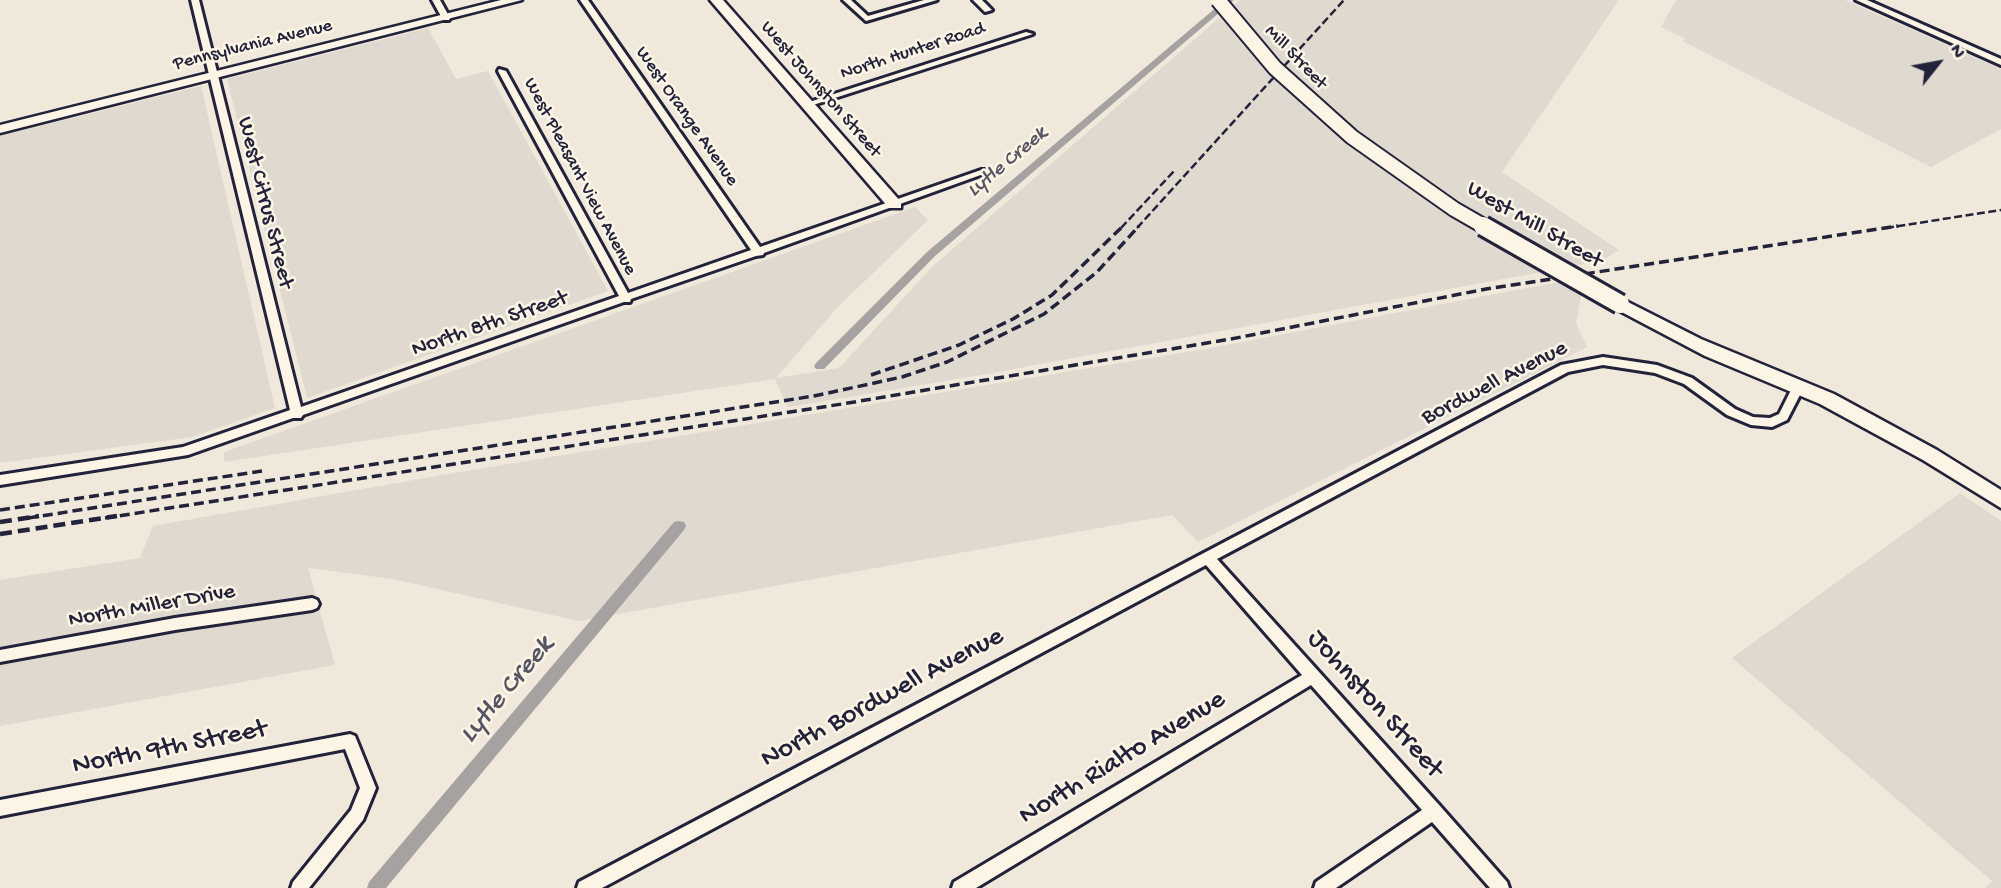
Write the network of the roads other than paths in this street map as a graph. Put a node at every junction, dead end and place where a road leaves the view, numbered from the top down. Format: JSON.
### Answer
{"nodes":[{"id":1,"x":195,"y":0,"type":"edge"},
{"id":2,"x":436,"y":0,"type":"edge"},
{"id":3,"x":516,"y":0,"type":"edge"},
{"id":4,"x":584,"y":0,"type":"edge"},
{"id":5,"x":716,"y":0,"type":"edge"},
{"id":6,"x":847,"y":0,"type":"edge"},
{"id":7,"x":933,"y":0,"type":"edge"},
{"id":8,"x":977,"y":0,"type":"edge"},
{"id":9,"x":1217,"y":0,"type":"edge"},
{"id":10,"x":1860,"y":0,"type":"edge"},
{"id":11,"x":988,"y":10,"type":"dead end"},
{"id":12,"x":446,"y":18,"type":"junction"},
{"id":13,"x":1029,"y":34,"type":"dead end"},
{"id":14,"x":2001,"y":62,"type":"edge"},
{"id":15,"x":502,"y":71,"type":"dead end"},
{"id":16,"x":212,"y":75,"type":"junction"},
{"id":17,"x":807,"y":104,"type":"junction"},
{"id":18,"x":0,"y":130,"type":"edge"},
{"id":19,"x":1352,"y":137,"type":"joint"},
{"id":20,"x":984,"y":172,"type":"dead end"},
{"id":21,"x":895,"y":205,"type":"junction"},
{"id":22,"x":759,"y":253,"type":"junction"},
{"id":23,"x":626,"y":299,"type":"junction"},
{"id":24,"x":1701,"y":345,"type":"junction"},
{"id":25,"x":1796,"y":391,"type":"junction"},
{"id":26,"x":1840,"y":408,"type":"junction"},
{"id":27,"x":297,"y":415,"type":"junction"},
{"id":28,"x":0,"y":480,"type":"edge"},
{"id":29,"x":2001,"y":500,"type":"edge"},
{"id":30,"x":1207,"y":557,"type":"junction"},
{"id":31,"x":312,"y":604,"type":"dead end"},
{"id":32,"x":0,"y":656,"type":"edge"},
{"id":33,"x":1313,"y":676,"type":"junction"},
{"id":34,"x":0,"y":808,"type":"edge"},
{"id":35,"x":1434,"y":811,"type":"junction"},
{"id":36,"x":299,"y":888,"type":"edge"},
{"id":37,"x":585,"y":888,"type":"edge"},
{"id":38,"x":961,"y":888,"type":"edge"},
{"id":39,"x":1322,"y":888,"type":"edge"},
{"id":40,"x":1501,"y":888,"type":"edge"}],
"edges":[{"from":1,"to":16,"type":"street","name":"West Citrus Street"},
{"from":2,"to":12,"type":"street"},
{"from":3,"to":12,"type":"main road","name":"Pennsylvania Avenue"},
{"from":4,"to":22,"type":"street","name":"West Orange Avenue"},
{"from":5,"to":17,"type":"main road","name":"West Johnston Street"},
{"from":6,"to":7,"type":"street"},
{"from":8,"to":11,"type":"street"},
{"from":9,"to":19,"type":"main road","name":"Mill Street","bridge":true},
{"from":10,"to":14,"type":"street"},
{"from":12,"to":16,"type":"main road","name":"Pennsylvania Avenue"},
{"from":13,"to":17,"type":"street","name":"North Hunter Road"},
{"from":15,"to":23,"type":"street","name":"West Pleasant View Avenue"},
{"from":16,"to":18,"type":"main road","name":"Pennsylvania Avenue"},
{"from":16,"to":27,"type":"street","name":"West Citrus Street"},
{"from":17,"to":21,"type":"main road","name":"West Johnston Street"},
{"from":19,"to":24,"type":"main road","name":"West Mill Street","bridge":true},
{"from":20,"to":21,"type":"street","name":"North 8th Street"},
{"from":21,"to":22,"type":"street","name":"North 8th Street"},
{"from":22,"to":23,"type":"street","name":"North 8th Street"},
{"from":23,"to":27,"type":"street","name":"North 8th Street"},
{"from":24,"to":25,"type":"main road","name":"West Mill Street"},
{"from":24,"to":26,"type":"main road","name":"West Mill Street"},
{"from":25,"to":26,"type":"main road","name":"West Mill Street"},
{"from":25,"to":30,"type":"street","name":"Bordwell Avenue"},
{"from":26,"to":29,"type":"main road","name":"West Mill Street"},
{"from":27,"to":28,"type":"street","name":"North 8th Street"},
{"from":30,"to":33,"type":"street","name":"Johnston Street"},
{"from":30,"to":37,"type":"street","name":"North Bordwell Avenue"},
{"from":31,"to":32,"type":"street","name":"North Miller Drive"},
{"from":33,"to":35,"type":"street","name":"Johnston Street"},
{"from":33,"to":38,"type":"street","name":"North Rialto Avenue"},
{"from":34,"to":36,"type":"street","name":"North 9th Street"},
{"from":35,"to":39,"type":"street"},
{"from":35,"to":40,"type":"street","name":"Johnston Street"}]}
